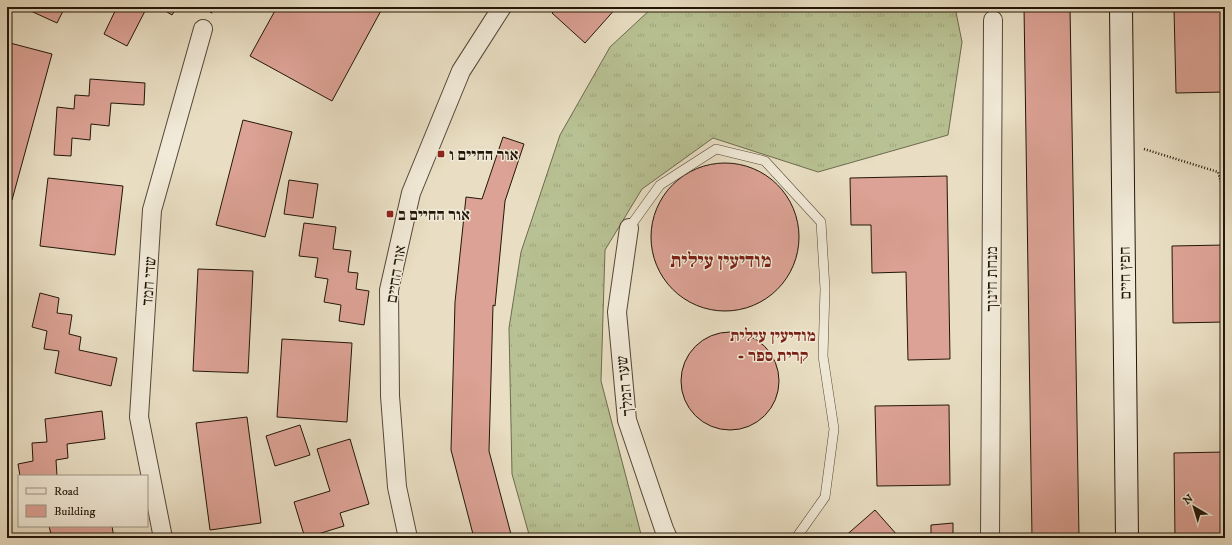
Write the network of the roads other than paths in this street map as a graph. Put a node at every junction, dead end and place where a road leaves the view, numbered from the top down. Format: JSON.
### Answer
{"nodes":[{"id":1,"x":502,"y":7,"type":"edge"},
{"id":2,"x":1120,"y":7,"type":"edge"},
{"id":3,"x":993,"y":20,"type":"dead end"},
{"id":4,"x":203,"y":29,"type":"dead end"},
{"id":5,"x":629,"y":228,"type":"joint"},
{"id":6,"x":163,"y":538,"type":"edge"},
{"id":7,"x":408,"y":538,"type":"edge"},
{"id":8,"x":668,"y":538,"type":"edge"},
{"id":9,"x":796,"y":538,"type":"edge"},
{"id":10,"x":990,"y":538,"type":"edge"},
{"id":11,"x":1127,"y":538,"type":"edge"}],
"edges":[{"from":1,"to":7,"type":"street","name":"אור החיים"},
{"from":2,"to":11,"type":"street","name":"חפץ חיים"},
{"from":3,"to":10,"type":"street","name":"מנחת חינוך"},
{"from":4,"to":6,"type":"street","name":"שדי חמד"},
{"from":5,"to":8,"type":"street","name":"שער המלך"},
{"from":5,"to":9,"type":"lane"}]}
